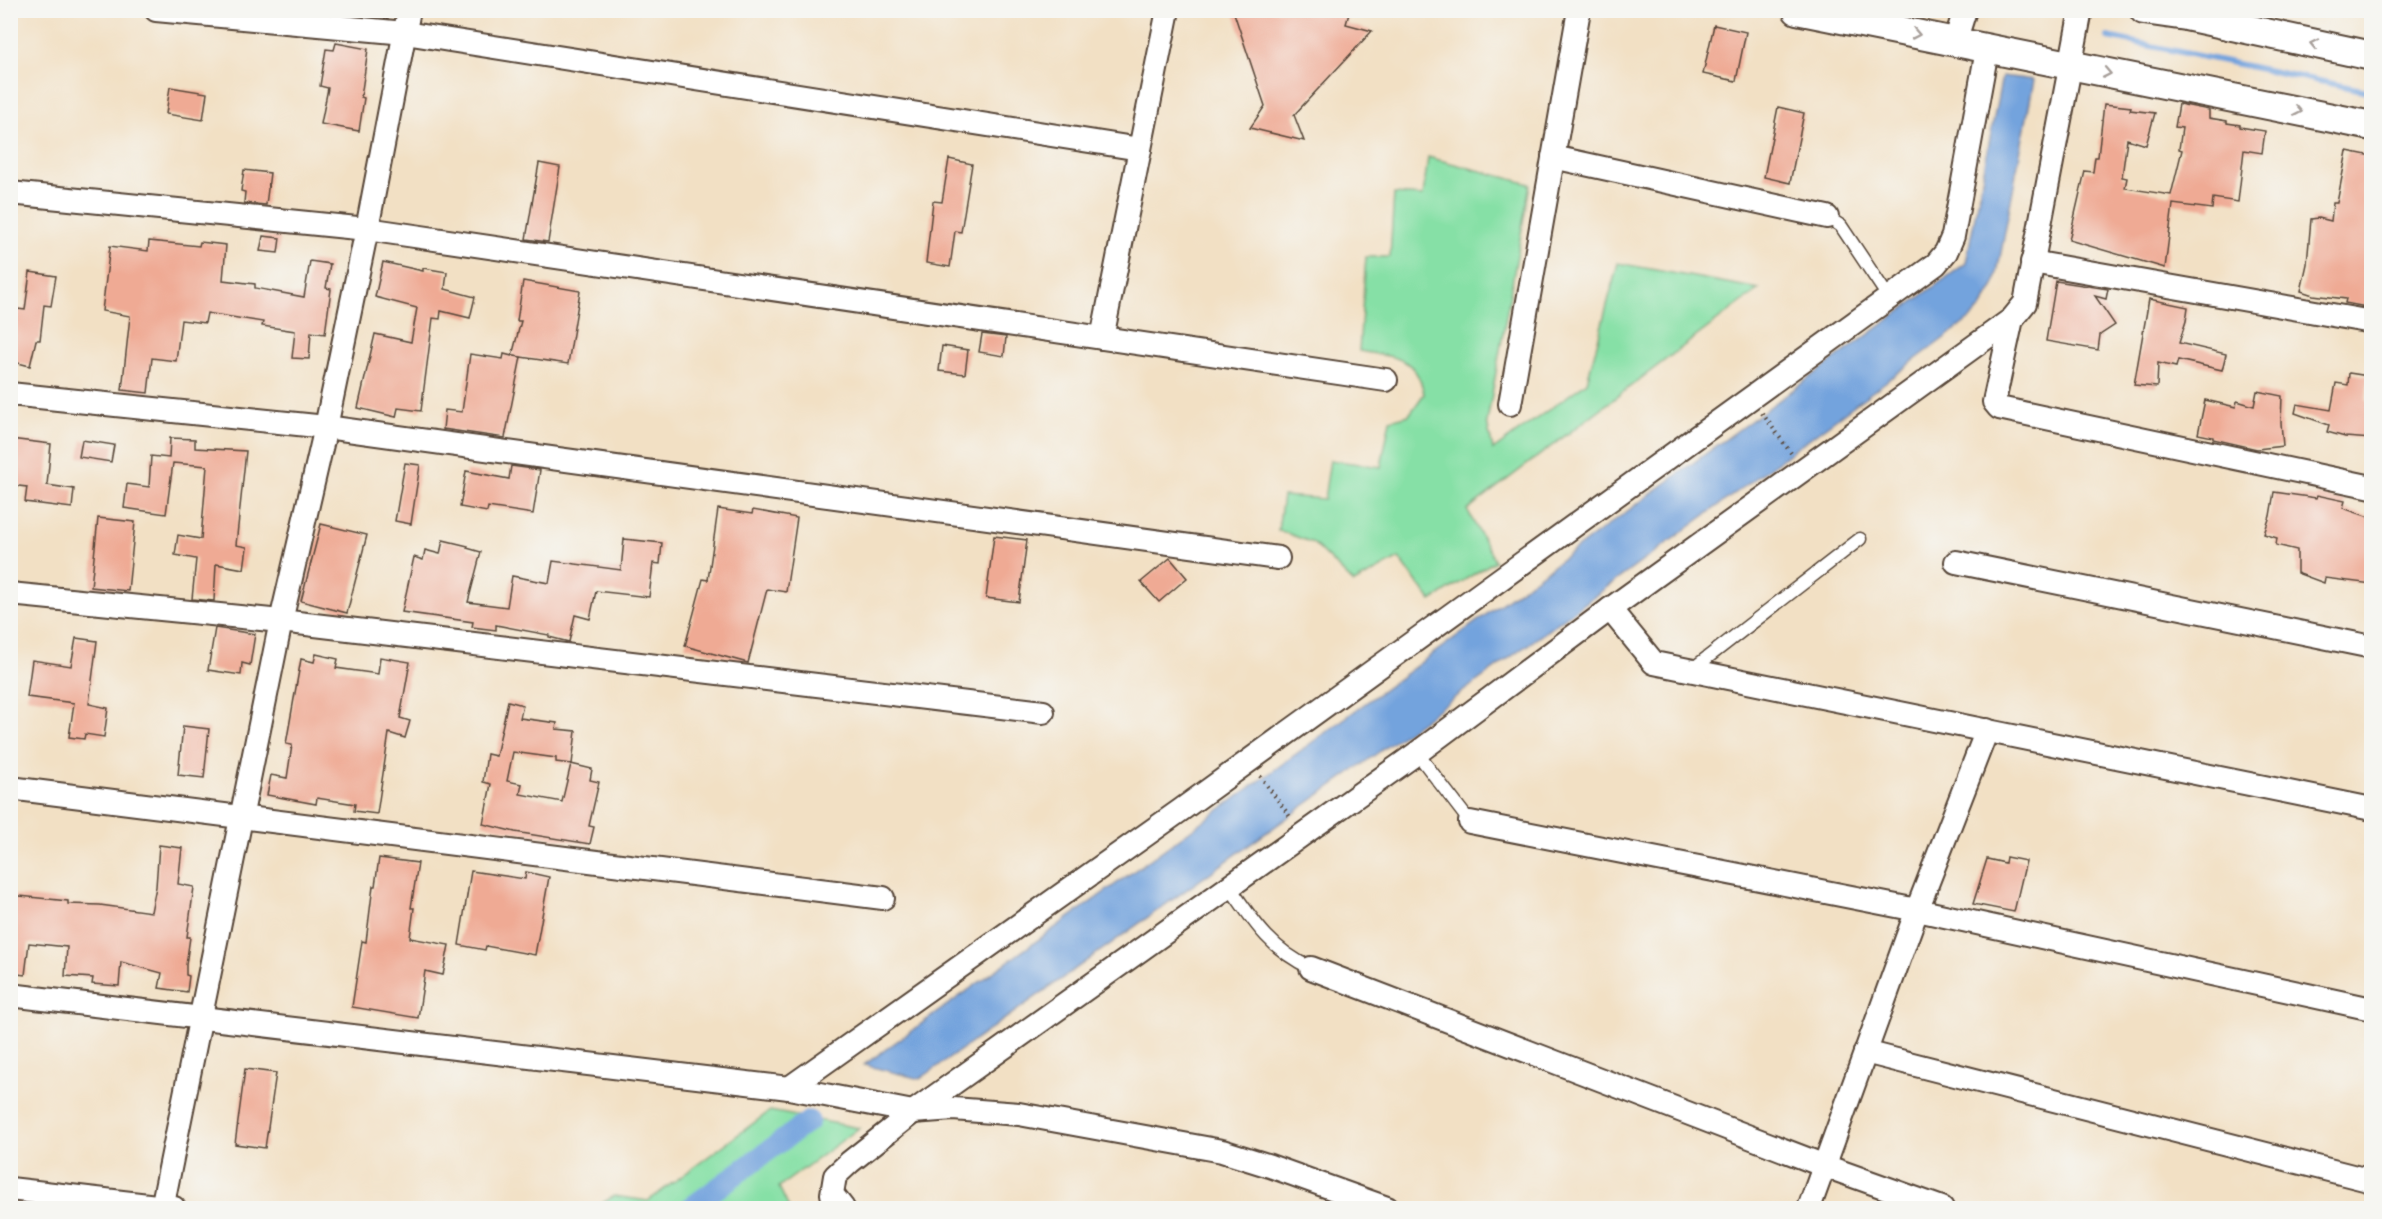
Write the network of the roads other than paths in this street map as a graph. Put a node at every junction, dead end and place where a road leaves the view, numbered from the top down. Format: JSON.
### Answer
{"nodes":[{"id":1,"x":156,"y":10,"type":"edge"},
{"id":2,"x":410,"y":10,"type":"edge"},
{"id":3,"x":1168,"y":10,"type":"edge"},
{"id":4,"x":1579,"y":10,"type":"edge"},
{"id":5,"x":1797,"y":10,"type":"edge"},
{"id":6,"x":1965,"y":10,"type":"edge"},
{"id":7,"x":2081,"y":10,"type":"edge"},
{"id":8,"x":2144,"y":10,"type":"edge"},
{"id":9,"x":405,"y":33,"type":"junction"},
{"id":10,"x":1955,"y":42,"type":"junction"},
{"id":11,"x":1987,"y":50,"type":"junction"},
{"id":12,"x":2372,"y":56,"type":"edge"},
{"id":13,"x":2069,"y":66,"type":"junction"},
{"id":14,"x":2372,"y":126,"type":"edge"},
{"id":15,"x":1140,"y":149,"type":"junction"},
{"id":16,"x":1553,"y":157,"type":"junction"},
{"id":17,"x":10,"y":193,"type":"edge"},
{"id":18,"x":1827,"y":217,"type":"joint"},
{"id":19,"x":367,"y":229,"type":"junction"},
{"id":20,"x":2032,"y":262,"type":"junction"},
{"id":21,"x":1889,"y":298,"type":"junction"},
{"id":22,"x":2012,"y":319,"type":"junction"},
{"id":23,"x":2372,"y":322,"type":"edge"},
{"id":24,"x":1102,"y":338,"type":"junction"},
{"id":25,"x":1386,"y":380,"type":"dead end"},
{"id":26,"x":10,"y":394,"type":"edge"},
{"id":27,"x":1510,"y":404,"type":"dead end"},
{"id":28,"x":326,"y":427,"type":"junction"},
{"id":29,"x":2372,"y":487,"type":"edge"},
{"id":30,"x":1860,"y":538,"type":"dead end"},
{"id":31,"x":1278,"y":558,"type":"dead end"},
{"id":32,"x":1956,"y":562,"type":"dead end"},
{"id":33,"x":10,"y":594,"type":"edge"},
{"id":34,"x":1610,"y":609,"type":"junction"},
{"id":35,"x":281,"y":621,"type":"junction"},
{"id":36,"x":2372,"y":647,"type":"edge"},
{"id":37,"x":1689,"y":671,"type":"junction"},
{"id":38,"x":1043,"y":712,"type":"dead end"},
{"id":39,"x":1987,"y":730,"type":"junction"},
{"id":40,"x":1417,"y":753,"type":"junction"},
{"id":41,"x":10,"y":788,"type":"edge"},
{"id":42,"x":2372,"y":809,"type":"edge"},
{"id":43,"x":241,"y":818,"type":"junction"},
{"id":44,"x":1470,"y":822,"type":"joint"},
{"id":45,"x":1228,"y":886,"type":"junction"},
{"id":46,"x":883,"y":898,"type":"dead end"},
{"id":47,"x":1917,"y":910,"type":"junction"},
{"id":48,"x":1311,"y":968,"type":"joint"},
{"id":49,"x":10,"y":995,"type":"edge"},
{"id":50,"x":2372,"y":1009,"type":"edge"},
{"id":51,"x":200,"y":1017,"type":"junction"},
{"id":52,"x":1865,"y":1052,"type":"junction"},
{"id":53,"x":789,"y":1088,"type":"junction"},
{"id":54,"x":913,"y":1112,"type":"junction"},
{"id":55,"x":1825,"y":1166,"type":"junction"},
{"id":56,"x":2372,"y":1181,"type":"edge"},
{"id":57,"x":10,"y":1189,"type":"edge"},
{"id":58,"x":166,"y":1208,"type":"edge"},
{"id":59,"x":843,"y":1209,"type":"edge"},
{"id":60,"x":1387,"y":1209,"type":"edge"},
{"id":61,"x":1809,"y":1209,"type":"edge"},
{"id":62,"x":1942,"y":1209,"type":"edge"}],
"edges":[{"from":1,"to":9,"type":"street"},
{"from":2,"to":9,"type":"street"},
{"from":3,"to":15,"type":"street"},
{"from":4,"to":16,"type":"street"},
{"from":5,"to":10,"type":"street","one_way":true},
{"from":6,"to":10,"type":"street"},
{"from":7,"to":13,"type":"street"},
{"from":12,"to":8,"type":"street","one_way":true},
{"from":9,"to":15,"type":"street"},
{"from":9,"to":19,"type":"street"},
{"from":10,"to":11,"type":"street"},
{"from":11,"to":13,"type":"street"},
{"from":11,"to":21,"type":"street"},
{"from":13,"to":14,"type":"street","one_way":true},
{"from":13,"to":20,"type":"street"},
{"from":15,"to":24,"type":"street"},
{"from":16,"to":18,"type":"street"},
{"from":16,"to":27,"type":"street"},
{"from":17,"to":19,"type":"street"},
{"from":18,"to":21,"type":"lane"},
{"from":19,"to":24,"type":"street"},
{"from":19,"to":28,"type":"street"},
{"from":20,"to":22,"type":"street"},
{"from":20,"to":23,"type":"street"},
{"from":21,"to":53,"type":"street"},
{"from":22,"to":29,"type":"street"},
{"from":22,"to":34,"type":"street"},
{"from":24,"to":25,"type":"street"},
{"from":26,"to":28,"type":"street"},
{"from":28,"to":31,"type":"street"},
{"from":28,"to":35,"type":"street"},
{"from":30,"to":37,"type":"lane"},
{"from":32,"to":36,"type":"street"},
{"from":33,"to":35,"type":"street"},
{"from":34,"to":37,"type":"street"},
{"from":34,"to":40,"type":"street"},
{"from":35,"to":38,"type":"street"},
{"from":35,"to":43,"type":"street"},
{"from":37,"to":39,"type":"street"},
{"from":39,"to":42,"type":"street"},
{"from":39,"to":47,"type":"street"},
{"from":40,"to":44,"type":"lane"},
{"from":40,"to":45,"type":"street"},
{"from":41,"to":43,"type":"street"},
{"from":43,"to":46,"type":"street"},
{"from":43,"to":51,"type":"street"},
{"from":44,"to":47,"type":"street"},
{"from":45,"to":48,"type":"lane"},
{"from":45,"to":54,"type":"street"},
{"from":47,"to":50,"type":"street"},
{"from":47,"to":52,"type":"street"},
{"from":48,"to":55,"type":"street"},
{"from":49,"to":51,"type":"street"},
{"from":51,"to":53,"type":"street"},
{"from":51,"to":58,"type":"street"},
{"from":52,"to":55,"type":"street"},
{"from":52,"to":56,"type":"street"},
{"from":53,"to":54,"type":"street"},
{"from":54,"to":59,"type":"street"},
{"from":54,"to":60,"type":"street"},
{"from":55,"to":61,"type":"street"},
{"from":55,"to":62,"type":"street"},
{"from":57,"to":58,"type":"street"}]}
